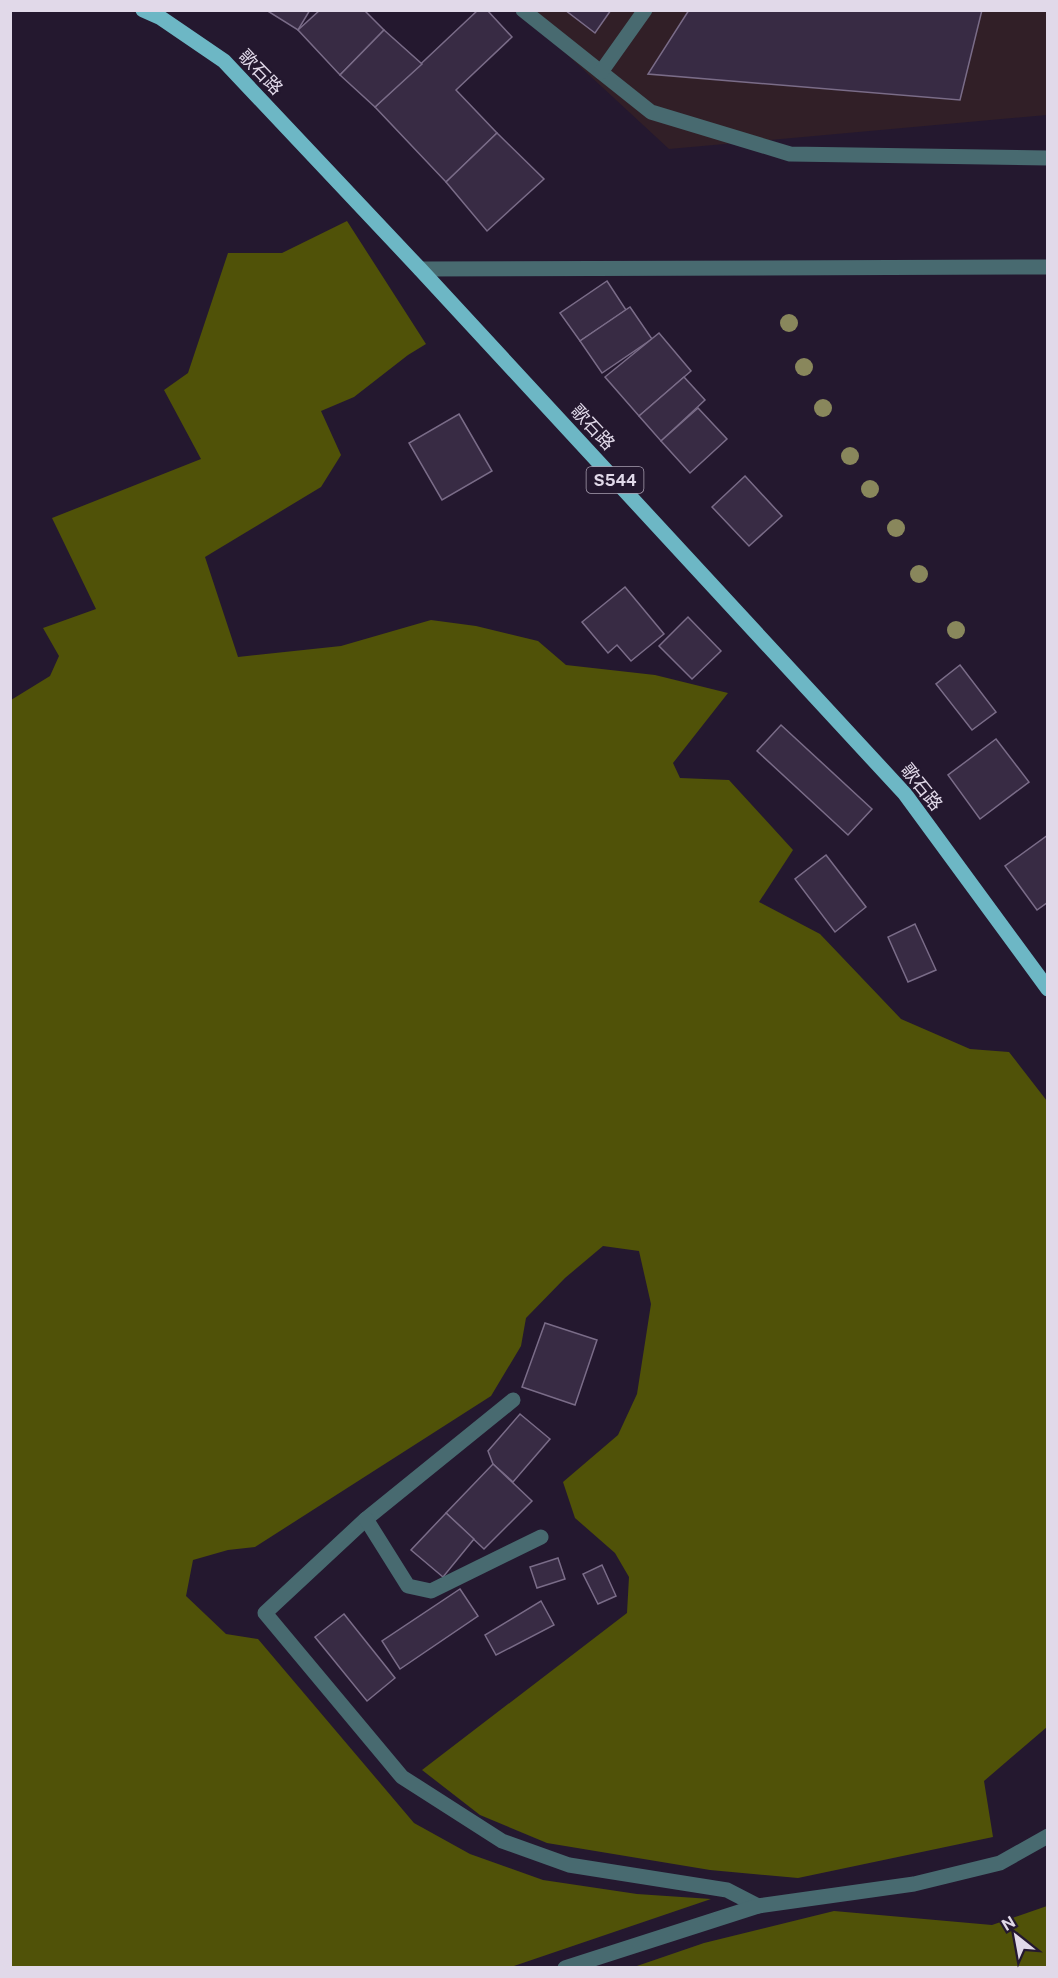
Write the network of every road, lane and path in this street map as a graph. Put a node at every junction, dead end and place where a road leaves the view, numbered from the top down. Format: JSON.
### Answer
{"nodes":[{"id":1,"x":143,"y":10,"type":"edge"},
{"id":2,"x":523,"y":10,"type":"edge"},
{"id":3,"x":645,"y":10,"type":"edge"},
{"id":4,"x":601,"y":72,"type":"junction"},
{"id":5,"x":1047,"y":158,"type":"edge"},
{"id":6,"x":1047,"y":267,"type":"edge"},
{"id":7,"x":420,"y":268,"type":"junction"},
{"id":8,"x":1047,"y":989,"type":"edge"},
{"id":9,"x":513,"y":1400,"type":"dead end"},
{"id":10,"x":366,"y":1519,"type":"junction"},
{"id":11,"x":541,"y":1537,"type":"dead end"},
{"id":12,"x":1047,"y":1836,"type":"edge"},
{"id":13,"x":758,"y":1906,"type":"junction"},
{"id":14,"x":565,"y":1968,"type":"edge"}],
"edges":[{"from":1,"to":7,"type":"main road","name":"歌石路","number":"S544"},
{"from":2,"to":4,"type":"street"},
{"from":3,"to":4,"type":"street"},
{"from":4,"to":5,"type":"street"},
{"from":6,"to":7,"type":"street"},
{"from":7,"to":8,"type":"main road","name":"歌石路","number":"S544"},
{"from":9,"to":10,"type":"street"},
{"from":10,"to":11,"type":"street"},
{"from":10,"to":13,"type":"street"},
{"from":12,"to":13,"type":"street"},
{"from":13,"to":14,"type":"street"}]}
